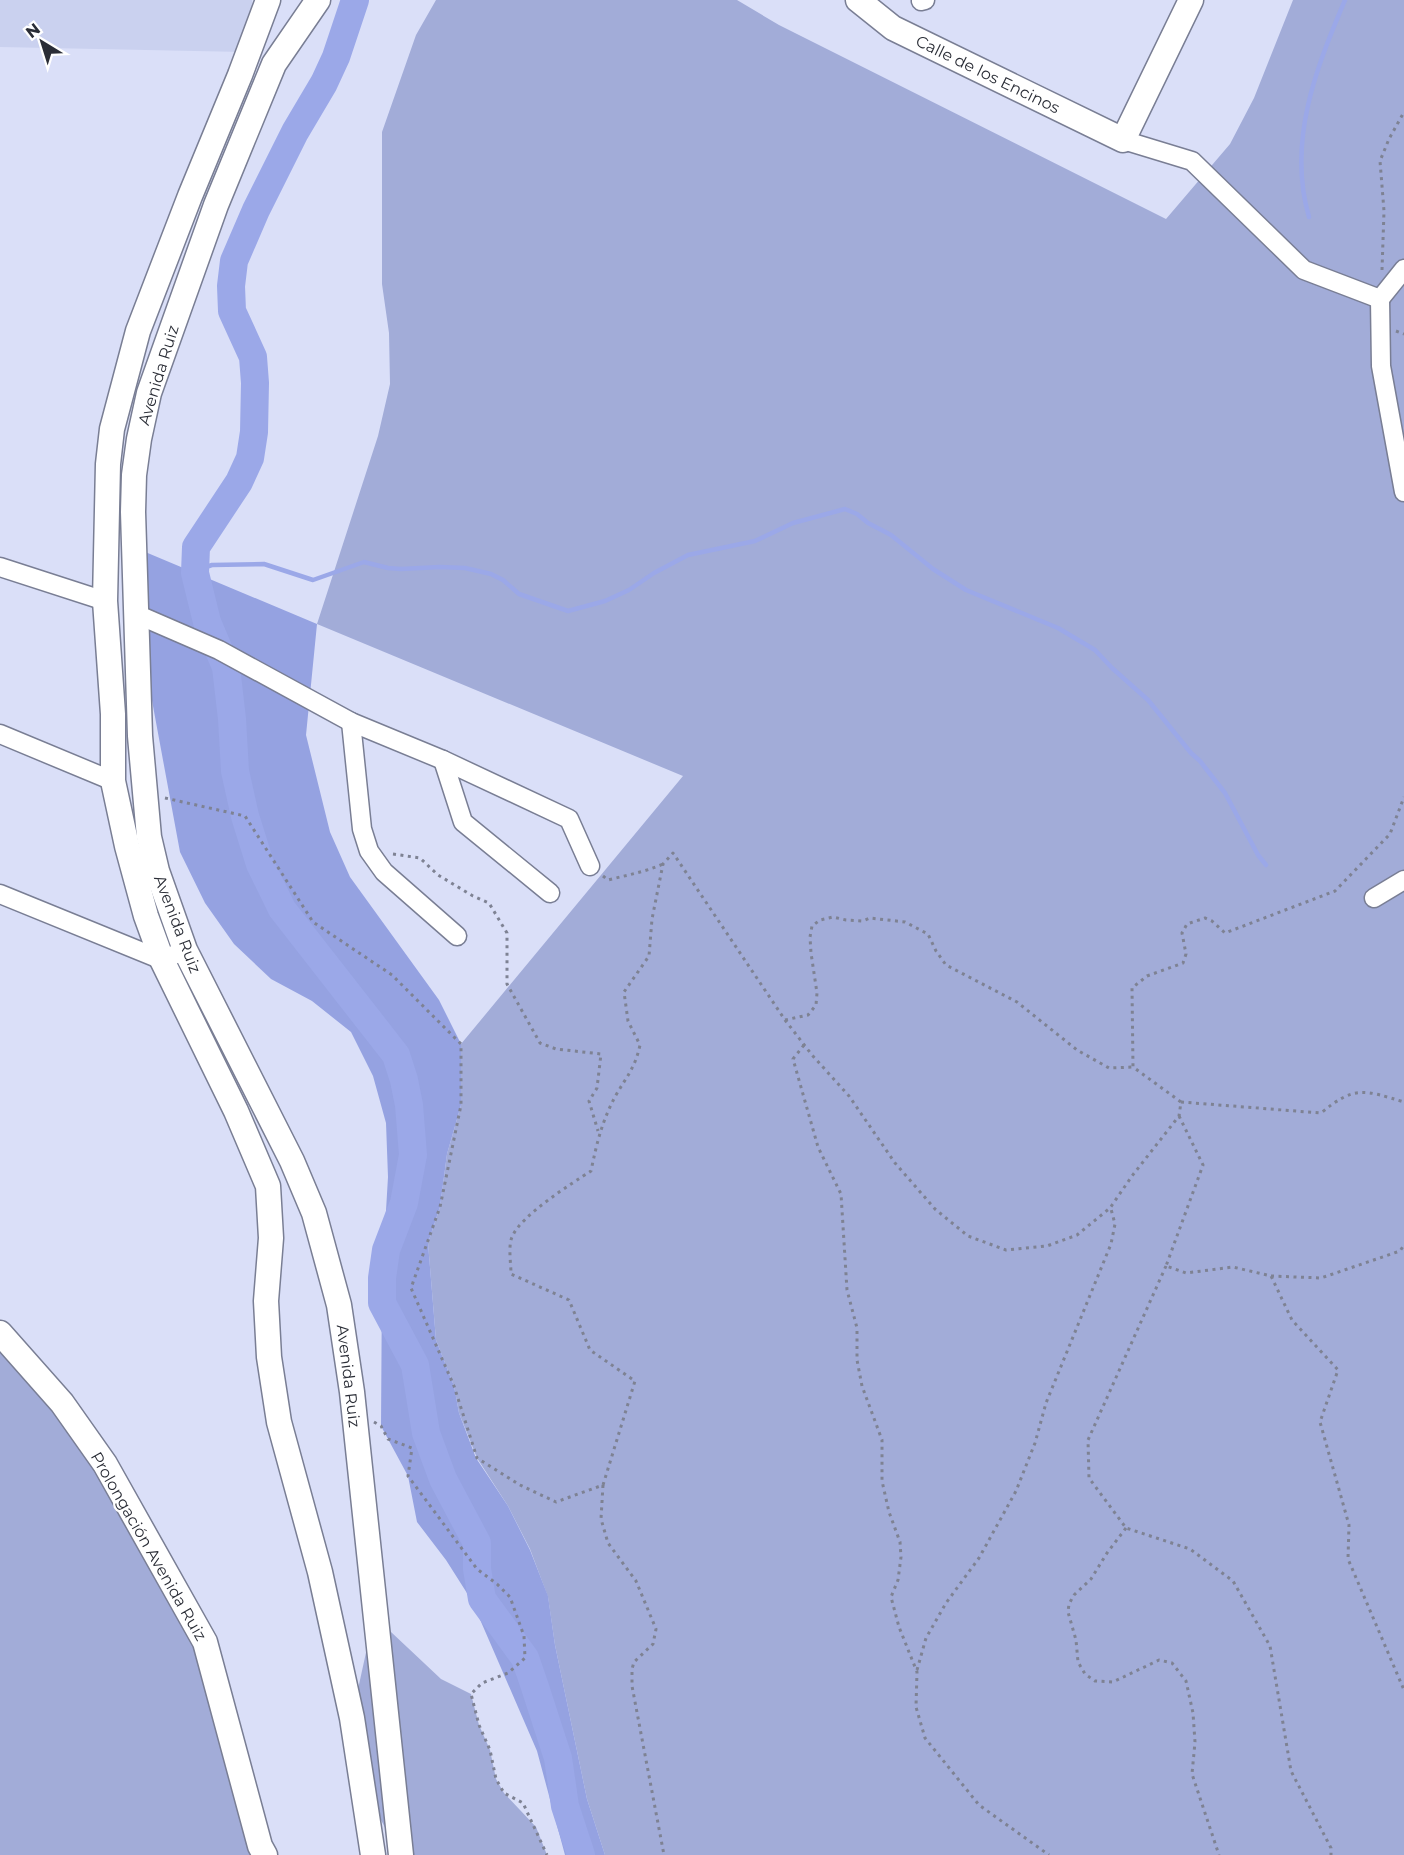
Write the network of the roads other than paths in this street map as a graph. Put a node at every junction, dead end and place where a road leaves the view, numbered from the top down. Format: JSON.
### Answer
{"nodes":[{"id":1,"x":268,"y":0,"type":"edge"},
{"id":2,"x":318,"y":0,"type":"edge"},
{"id":3,"x":858,"y":0,"type":"edge"},
{"id":4,"x":1191,"y":0,"type":"edge"},
{"id":5,"x":1123,"y":140,"type":"junction"},
{"id":6,"x":190,"y":196,"type":"junction"},
{"id":7,"x":216,"y":205,"type":"junction"},
{"id":8,"x":1404,"y":269,"type":"edge"},
{"id":9,"x":1380,"y":299,"type":"junction"},
{"id":10,"x":1404,"y":492,"type":"edge"},
{"id":11,"x":0,"y":567,"type":"edge"},
{"id":12,"x":105,"y":601,"type":"junction"},
{"id":13,"x":136,"y":614,"type":"junction"},
{"id":14,"x":351,"y":722,"type":"junction"},
{"id":15,"x":0,"y":734,"type":"edge"},
{"id":16,"x":443,"y":760,"type":"junction"},
{"id":17,"x":113,"y":780,"type":"junction"},
{"id":18,"x":590,"y":866,"type":"road end"},
{"id":19,"x":1404,"y":880,"type":"edge"},
{"id":20,"x":550,"y":893,"type":"dead end"},
{"id":21,"x":0,"y":894,"type":"edge"},
{"id":22,"x":1374,"y":898,"type":"dead end"},
{"id":23,"x":457,"y":936,"type":"dead end"},
{"id":24,"x":185,"y":950,"type":"junction"},
{"id":25,"x":162,"y":960,"type":"junction"},
{"id":26,"x":0,"y":1333,"type":"edge"},
{"id":27,"x":265,"y":1855,"type":"edge"},
{"id":28,"x":373,"y":1855,"type":"edge"},
{"id":29,"x":400,"y":1855,"type":"edge"}],
"edges":[{"from":1,"to":6,"type":"street","name":"Avenida Ruiz"},
{"from":2,"to":7,"type":"street","name":"Avenida Ruiz"},
{"from":3,"to":5,"type":"street","name":"Calle de los Encinos"},
{"from":4,"to":5,"type":"street"},
{"from":5,"to":9,"type":"street"},
{"from":6,"to":7,"type":"street"},
{"from":6,"to":12,"type":"street","name":"Avenida Ruiz"},
{"from":7,"to":13,"type":"street","name":"Avenida Ruiz"},
{"from":8,"to":9,"type":"street"},
{"from":9,"to":10,"type":"street"},
{"from":11,"to":12,"type":"street"},
{"from":12,"to":17,"type":"street","name":"Avenida Ruiz"},
{"from":13,"to":14,"type":"street"},
{"from":13,"to":24,"type":"street","name":"Avenida Ruiz"},
{"from":14,"to":16,"type":"street"},
{"from":14,"to":23,"type":"street"},
{"from":15,"to":17,"type":"street"},
{"from":16,"to":18,"type":"street"},
{"from":16,"to":20,"type":"street"},
{"from":17,"to":25,"type":"street","name":"Avenida Ruiz"},
{"from":19,"to":22,"type":"street"},
{"from":21,"to":25,"type":"street"},
{"from":24,"to":25,"type":"street"},
{"from":24,"to":29,"type":"street","name":"Avenida Ruiz"},
{"from":25,"to":28,"type":"street","name":"Avenida Ruiz"},
{"from":26,"to":27,"type":"street","name":"Prolongación Avenida Ruiz"}]}
